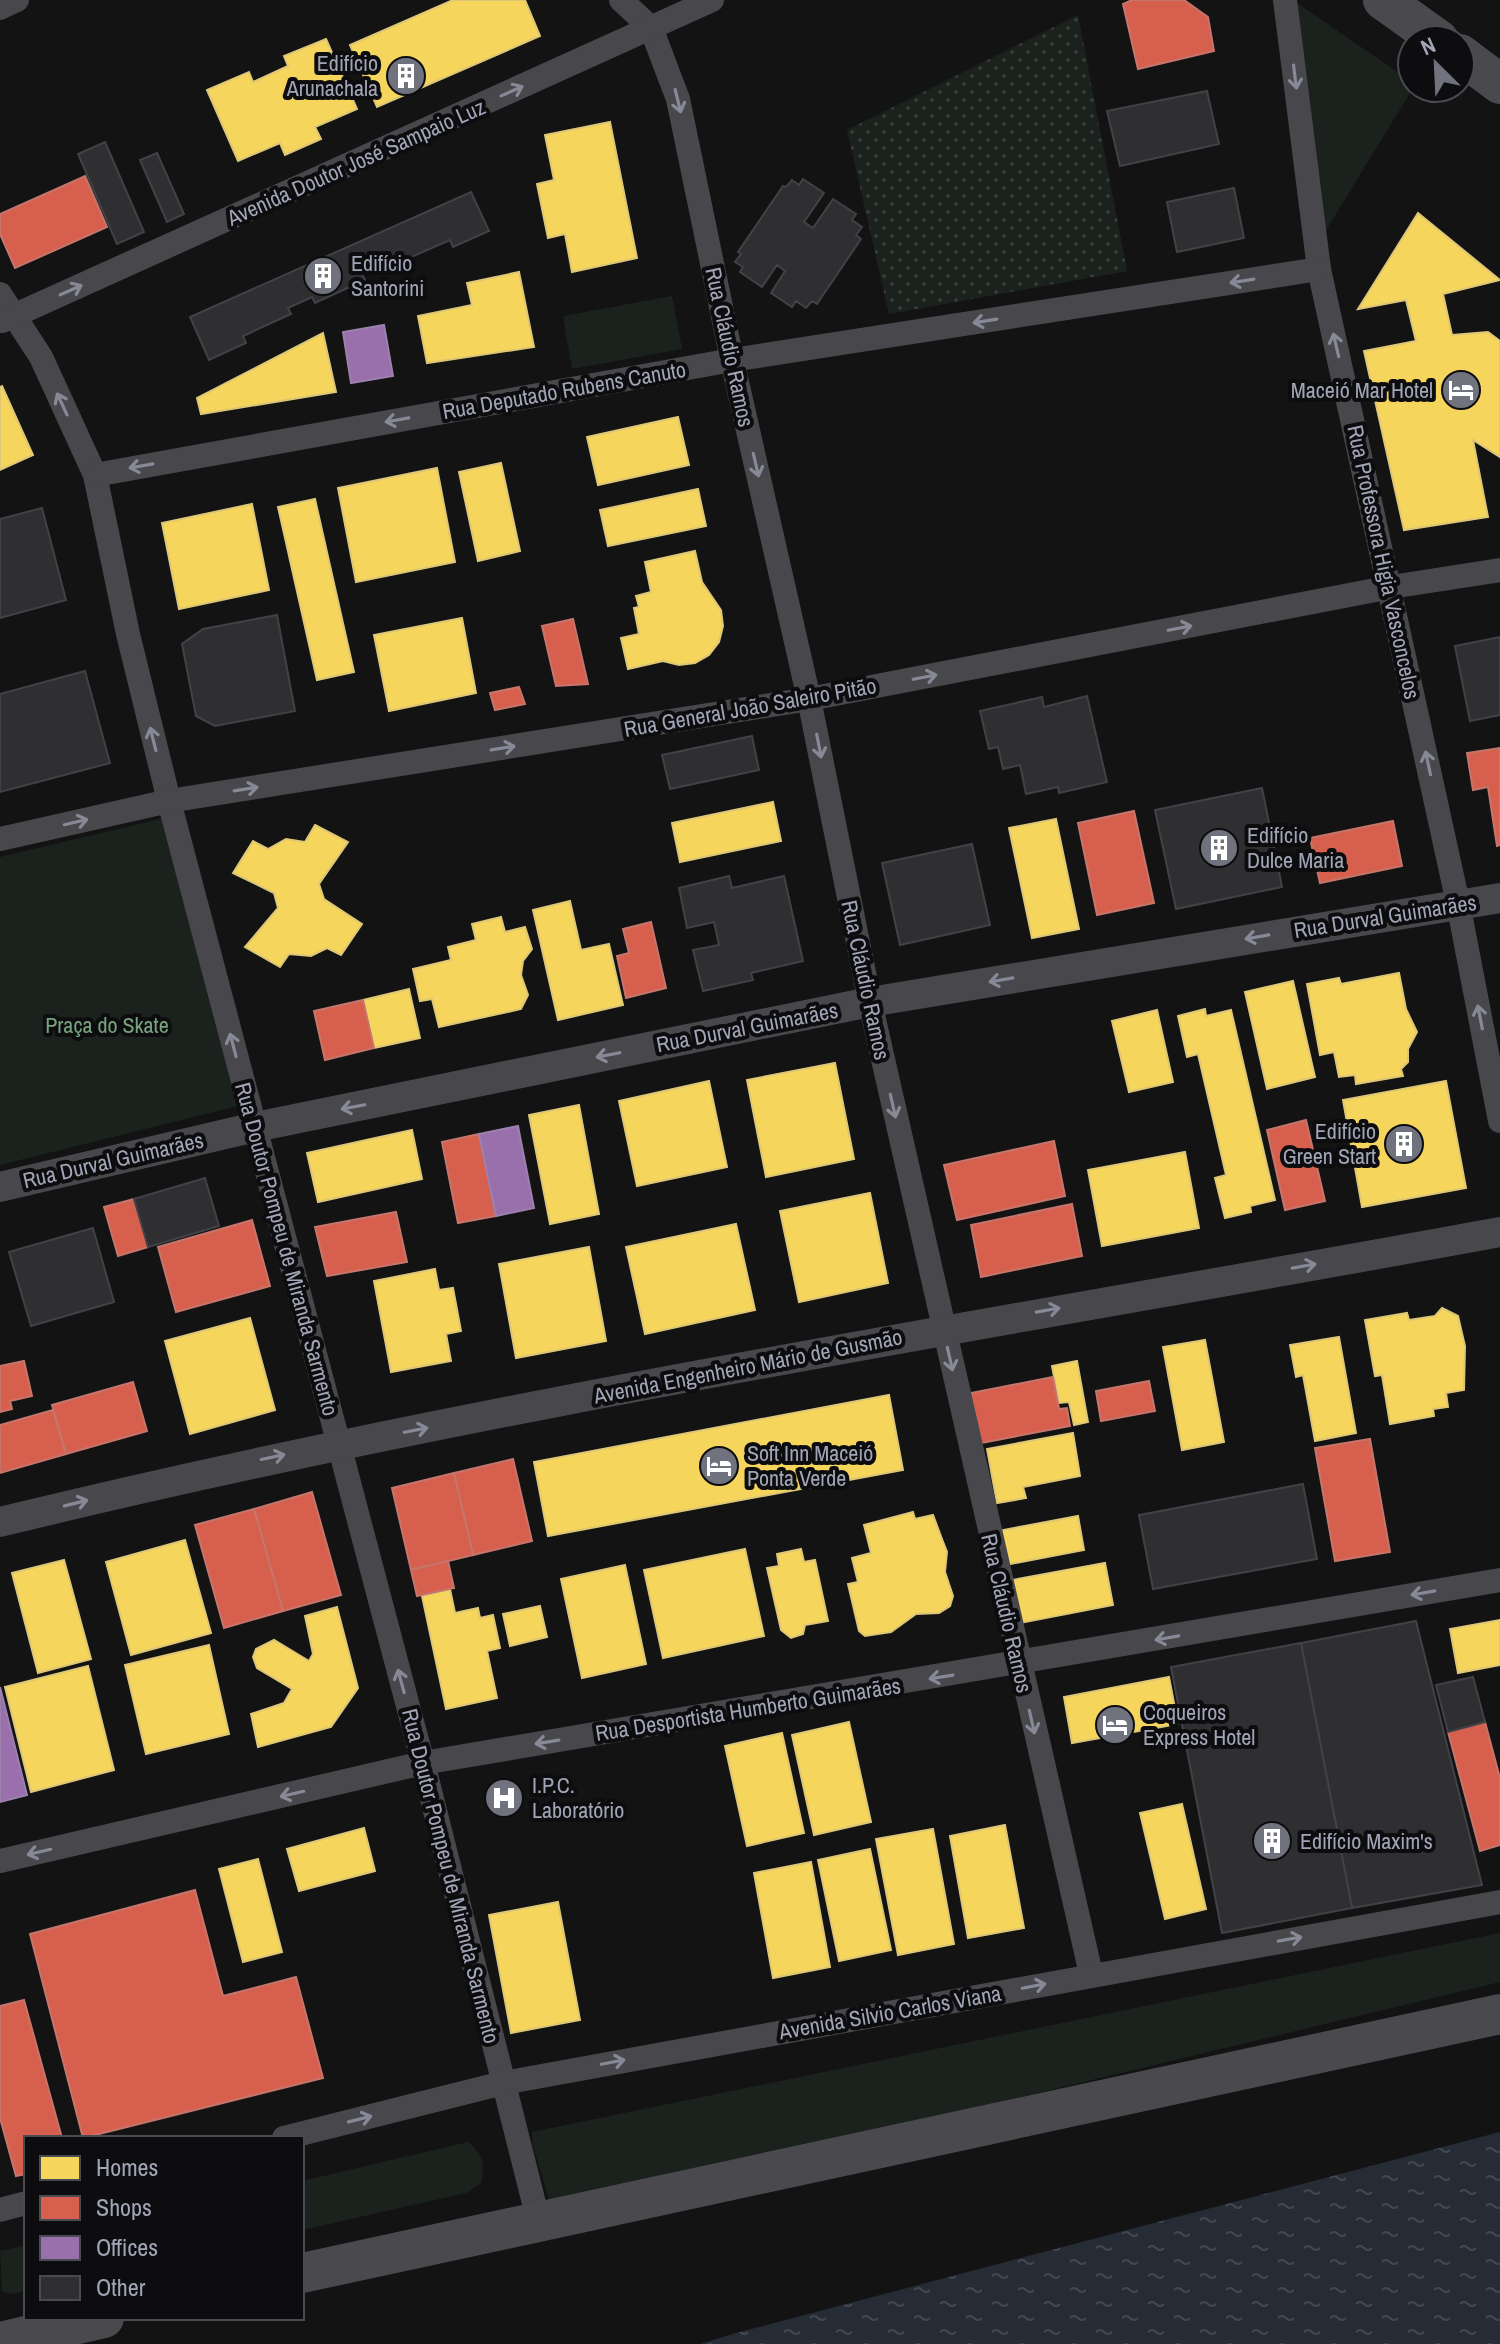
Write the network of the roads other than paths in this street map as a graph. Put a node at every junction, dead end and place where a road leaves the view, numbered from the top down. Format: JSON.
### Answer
{"nodes":[{"id":1,"x":17,"y":0,"type":"edge"},
{"id":2,"x":621,"y":0,"type":"edge"},
{"id":3,"x":712,"y":0,"type":"edge"},
{"id":4,"x":1285,"y":0,"type":"edge"},
{"id":5,"x":1383,"y":0,"type":"edge"},
{"id":6,"x":0,"y":8,"type":"edge"},
{"id":7,"x":1417,"y":24,"type":"edge"},
{"id":8,"x":651,"y":28,"type":"junction"},
{"id":9,"x":1476,"y":66,"type":"edge"},
{"id":10,"x":1500,"y":84,"type":"edge"},
{"id":11,"x":1319,"y":269,"type":"junction"},
{"id":12,"x":0,"y":294,"type":"edge"},
{"id":13,"x":7,"y":319,"type":"edge"},
{"id":14,"x":732,"y":360,"type":"junction"},
{"id":15,"x":95,"y":475,"type":"junction"},
{"id":16,"x":1500,"y":570,"type":"edge"},
{"id":17,"x":1391,"y":587,"type":"junction"},
{"id":18,"x":809,"y":699,"type":"junction"},
{"id":19,"x":169,"y":801,"type":"junction"},
{"id":20,"x":0,"y":839,"type":"edge"},
{"id":21,"x":1500,"y":898,"type":"edge"},
{"id":22,"x":1458,"y":903,"type":"junction"},
{"id":23,"x":870,"y":1002,"type":"junction"},
{"id":24,"x":1500,"y":1121,"type":"edge"},
{"id":25,"x":255,"y":1127,"type":"junction"},
{"id":26,"x":0,"y":1187,"type":"edge"},
{"id":27,"x":1500,"y":1232,"type":"edge"},
{"id":28,"x":943,"y":1328,"type":"junction"},
{"id":29,"x":339,"y":1445,"type":"junction"},
{"id":30,"x":0,"y":1522,"type":"edge"},
{"id":31,"x":1500,"y":1580,"type":"edge"},
{"id":32,"x":1018,"y":1664,"type":"junction"},
{"id":33,"x":423,"y":1763,"type":"junction"},
{"id":34,"x":0,"y":1861,"type":"edge"},
{"id":35,"x":1500,"y":1902,"type":"edge"},
{"id":36,"x":1091,"y":1974,"type":"junction"},
{"id":37,"x":1500,"y":2014,"type":"edge"},
{"id":38,"x":503,"y":2083,"type":"junction"},
{"id":39,"x":292,"y":2136,"type":"edge"},
{"id":40,"x":24,"y":2204,"type":"edge"},
{"id":41,"x":0,"y":2210,"type":"edge"},
{"id":42,"x":538,"y":2219,"type":"junction"},
{"id":43,"x":304,"y":2273,"type":"edge"},
{"id":44,"x":95,"y":2320,"type":"edge"},
{"id":45,"x":0,"y":2342,"type":"edge"}],
"edges":[{"from":1,"to":6,"type":"street"},
{"from":2,"to":8,"type":"street","name":"Rua Cláudio Ramos"},
{"from":3,"to":8,"type":"street","name":"Avenida Doutor José Sampaio Luz"},
{"from":4,"to":11,"type":"street","name":"Rua Professora Higia Vasconcelos","one_way":true},
{"from":5,"to":7,"type":"main road"},
{"from":13,"to":8,"type":"street","name":"Avenida Doutor José Sampaio Luz","one_way":true},
{"from":8,"to":14,"type":"street","name":"Rua Cláudio Ramos","one_way":true},
{"from":9,"to":10,"type":"main road"},
{"from":11,"to":14,"type":"street","name":"Rua Deputado Rubens Canuto","one_way":true},
{"from":17,"to":11,"type":"street","name":"Rua Professora Higia Vasconcelos","one_way":true},
{"from":12,"to":13,"type":"street","name":"Rua Doutor Pompeu de Miranda Sarmento"},
{"from":15,"to":13,"type":"street","name":"Rua Doutor Pompeu de Miranda Sarmento","one_way":true},
{"from":14,"to":15,"type":"street","name":"Rua Deputado Rubens Canuto","one_way":true},
{"from":14,"to":18,"type":"street","name":"Rua Cláudio Ramos","one_way":true},
{"from":19,"to":15,"type":"street","name":"Rua Doutor Pompeu de Miranda Sarmento","one_way":true},
{"from":16,"to":17,"type":"street","name":"Rua General João Saleiro Pitão"},
{"from":18,"to":17,"type":"street","name":"Rua General João Saleiro Pitão","one_way":true},
{"from":22,"to":17,"type":"street","name":"Rua Professora Higia Vasconcelos","one_way":true},
{"from":19,"to":18,"type":"street","name":"Rua General João Saleiro Pitão","one_way":true},
{"from":18,"to":23,"type":"street","name":"Rua Cláudio Ramos","one_way":true},
{"from":20,"to":19,"type":"street","name":"Rua General João Saleiro Pitão","one_way":true},
{"from":25,"to":19,"type":"street","name":"Rua Doutor Pompeu de Miranda Sarmento","one_way":true},
{"from":21,"to":22,"type":"street","name":"Rua Durval Guimarães"},
{"from":22,"to":23,"type":"street","name":"Rua Durval Guimarães","one_way":true},
{"from":24,"to":22,"type":"street","name":"Rua Professora Higia Vasconcelos","one_way":true},
{"from":23,"to":25,"type":"street","name":"Rua Durval Guimarães","one_way":true},
{"from":23,"to":28,"type":"street","name":"Rua Cláudio Ramos","one_way":true},
{"from":25,"to":26,"type":"street","name":"Rua Durval Guimarães"},
{"from":25,"to":29,"type":"street","name":"Rua Doutor Pompeu de Miranda Sarmento"},
{"from":28,"to":27,"type":"street","name":"Avenida Engenheiro Mário de Gusmão","one_way":true},
{"from":29,"to":28,"type":"street","name":"Avenida Engenheiro Mário de Gusmão","one_way":true},
{"from":28,"to":32,"type":"street","name":"Rua Cláudio Ramos","one_way":true},
{"from":30,"to":29,"type":"street","name":"Avenida Engenheiro Mário de Gusmão","one_way":true},
{"from":33,"to":29,"type":"street","name":"Rua Doutor Pompeu de Miranda Sarmento","one_way":true},
{"from":31,"to":32,"type":"street","name":"Rua Desportista Humberto Guimarães","one_way":true},
{"from":32,"to":33,"type":"street","name":"Rua Desportista Humberto Guimarães","one_way":true},
{"from":32,"to":36,"type":"street","name":"Rua Cláudio Ramos","one_way":true},
{"from":33,"to":34,"type":"street","name":"Rua Desportista Humberto Guimarães","one_way":true},
{"from":33,"to":38,"type":"street","name":"Rua Doutor Pompeu de Miranda Sarmento"},
{"from":36,"to":35,"type":"street","name":"Avenida Silvio Carlos Viana","one_way":true},
{"from":38,"to":36,"type":"street","name":"Avenida Silvio Carlos Viana","one_way":true},
{"from":37,"to":42,"type":"main road"},
{"from":39,"to":38,"type":"street","name":"Avenida Silvio Carlos Viana","one_way":true},
{"from":38,"to":42,"type":"street","name":"Rua Doutor Pompeu de Miranda Sarmento"},
{"from":40,"to":41,"type":"street"},
{"from":42,"to":43,"type":"main road"},
{"from":44,"to":45,"type":"main road"}]}
